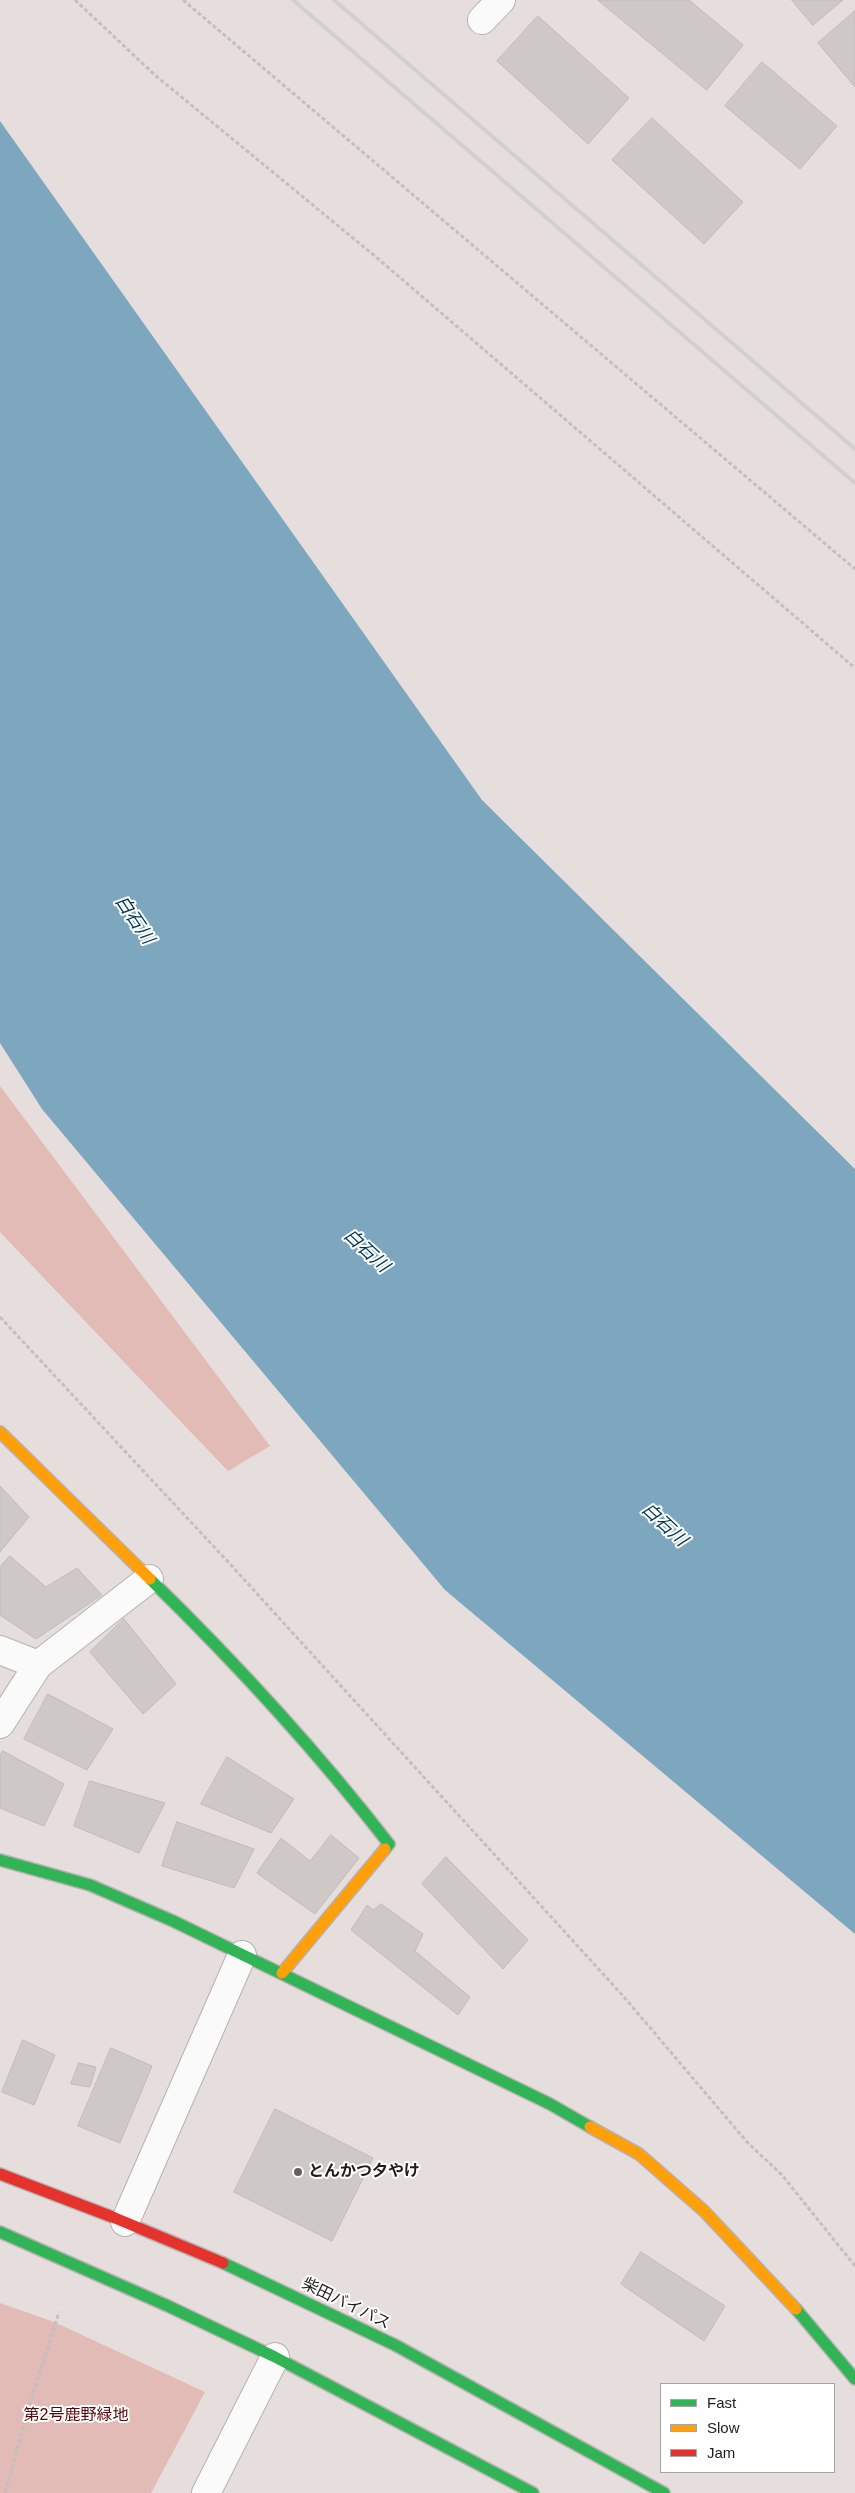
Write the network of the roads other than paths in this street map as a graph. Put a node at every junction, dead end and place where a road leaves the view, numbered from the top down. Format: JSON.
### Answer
{"nodes":[{"id":1,"x":501,"y":0,"type":"edge"},
{"id":2,"x":482,"y":20,"type":"dead end"},
{"id":3,"x":0,"y":1432,"type":"edge"},
{"id":4,"x":149,"y":1579,"type":"junction"},
{"id":5,"x":0,"y":1650,"type":"edge"},
{"id":6,"x":38,"y":1665,"type":"junction"},
{"id":7,"x":0,"y":1724,"type":"edge"},
{"id":8,"x":0,"y":1860,"type":"edge"},
{"id":9,"x":242,"y":1955,"type":"junction"},
{"id":10,"x":282,"y":1973,"type":"junction"},
{"id":11,"x":0,"y":2174,"type":"edge"},
{"id":12,"x":125,"y":2222,"type":"junction"},
{"id":13,"x":0,"y":2232,"type":"edge"},
{"id":14,"x":275,"y":2357,"type":"junction"},
{"id":15,"x":855,"y":2378,"type":"edge"},
{"id":16,"x":206,"y":2493,"type":"edge"},
{"id":17,"x":533,"y":2493,"type":"edge"},
{"id":18,"x":664,"y":2493,"type":"edge"}],
"edges":[{"from":1,"to":2,"type":"street"},
{"from":3,"to":4,"type":"main road"},
{"from":4,"to":6,"type":"street"},
{"from":4,"to":10,"type":"main road"},
{"from":5,"to":6,"type":"street"},
{"from":6,"to":7,"type":"street"},
{"from":8,"to":9,"type":"main road"},
{"from":9,"to":10,"type":"main road"},
{"from":9,"to":12,"type":"street"},
{"from":10,"to":15,"type":"main road"},
{"from":11,"to":12,"type":"main road","name":"柴田バイパス"},
{"from":12,"to":18,"type":"main road","name":"柴田バイパス"},
{"from":13,"to":14,"type":"main road"},
{"from":14,"to":16,"type":"street"},
{"from":14,"to":17,"type":"main road"}]}
